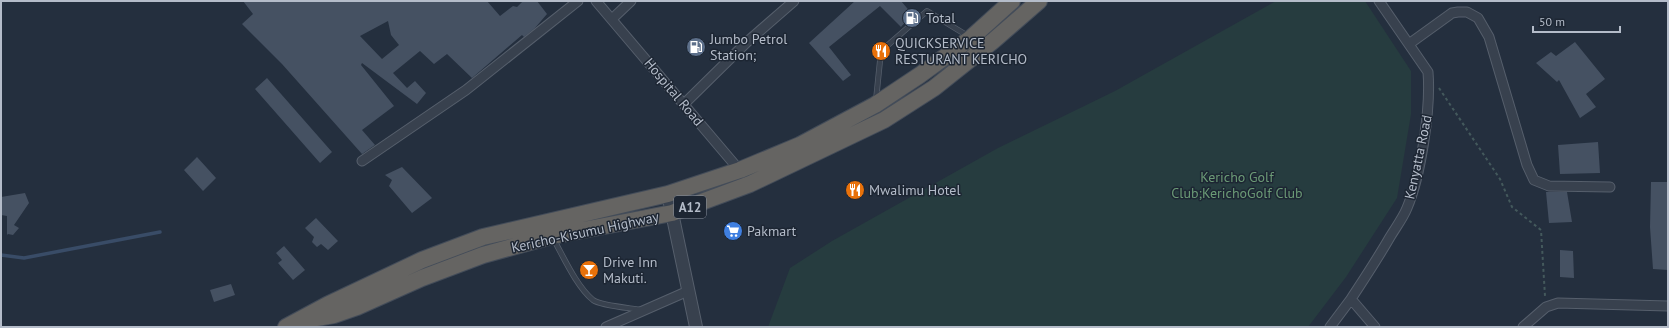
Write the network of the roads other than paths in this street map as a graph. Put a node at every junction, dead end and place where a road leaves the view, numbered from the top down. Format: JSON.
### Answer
{"nodes":[{"id":1,"x":578,"y":1,"type":"edge"},
{"id":2,"x":596,"y":1,"type":"edge"},
{"id":3,"x":631,"y":1,"type":"edge"},
{"id":4,"x":794,"y":1,"type":"edge"},
{"id":5,"x":1012,"y":1,"type":"edge"},
{"id":6,"x":1039,"y":1,"type":"edge"},
{"id":7,"x":1379,"y":1,"type":"edge"},
{"id":8,"x":612,"y":19,"type":"junction"},
{"id":9,"x":971,"y":38,"type":"junction"},
{"id":10,"x":1409,"y":44,"type":"junction"},
{"id":11,"x":684,"y":104,"type":"junction"},
{"id":12,"x":875,"y":105,"type":"junction"},
{"id":13,"x":362,"y":161,"type":"dead end"},
{"id":14,"x":740,"y":170,"type":"junction"},
{"id":15,"x":750,"y":184,"type":"junction"},
{"id":16,"x":1610,"y":187,"type":"dead end"},
{"id":17,"x":668,"y":194,"type":"junction"},
{"id":18,"x":672,"y":213,"type":"junction"},
{"id":19,"x":552,"y":236,"type":"junction"},
{"id":20,"x":688,"y":291,"type":"junction"},
{"id":21,"x":1351,"y":299,"type":"junction"},
{"id":22,"x":1668,"y":306,"type":"edge"},
{"id":23,"x":645,"y":310,"type":"junction"},
{"id":24,"x":292,"y":324,"type":"edge"},
{"id":25,"x":606,"y":327,"type":"edge"},
{"id":26,"x":696,"y":327,"type":"edge"},
{"id":27,"x":1330,"y":327,"type":"edge"},
{"id":28,"x":1375,"y":327,"type":"edge"},
{"id":29,"x":1523,"y":327,"type":"edge"}],
"edges":[{"from":1,"to":13,"type":"street"},
{"from":2,"to":8,"type":"street","name":"Hospital Road"},
{"from":3,"to":8,"type":"street"},
{"from":4,"to":11,"type":"street"},
{"from":5,"to":9,"type":"highway","name":"Kericho-Kisumu Highway","number":"A12"},
{"from":6,"to":15,"type":"highway","name":"Kericho-Kisumu Highway","number":"A12"},
{"from":7,"to":10,"type":"street"},
{"from":8,"to":11,"type":"street","name":"Hospital Road"},
{"from":9,"to":12,"type":"highway","name":"Kericho-Kisumu Highway","number":"A12"},
{"from":9,"to":12,"type":"lane"},
{"from":10,"to":16,"type":"street"},
{"from":10,"to":21,"type":"street","name":"Kenyatta Road"},
{"from":11,"to":14,"type":"street","name":"Hospital Road"},
{"from":12,"to":14,"type":"highway","name":"Kericho-Kisumu Highway","number":"A12"},
{"from":14,"to":15,"type":"street","name":"Hospital Road"},
{"from":14,"to":17,"type":"highway","name":"Kericho-Kisumu Highway","number":"A12"},
{"from":15,"to":18,"type":"highway","name":"Kericho-Kisumu Highway","number":"A12"},
{"from":17,"to":18,"type":"street"},
{"from":17,"to":24,"type":"highway","name":"Kericho-Kisumu Highway","number":"A12"},
{"from":18,"to":19,"type":"highway","name":"Kericho-Kisumu Highway","number":"A12"},
{"from":18,"to":20,"type":"street"},
{"from":19,"to":23,"type":"lane"},
{"from":19,"to":24,"type":"highway","name":"Kericho-Kisumu Highway","number":"A12"},
{"from":20,"to":23,"type":"street"},
{"from":20,"to":26,"type":"street"},
{"from":21,"to":27,"type":"street","name":"Kenyatta Road"},
{"from":21,"to":28,"type":"street"},
{"from":22,"to":29,"type":"street"},
{"from":23,"to":25,"type":"street"}]}
